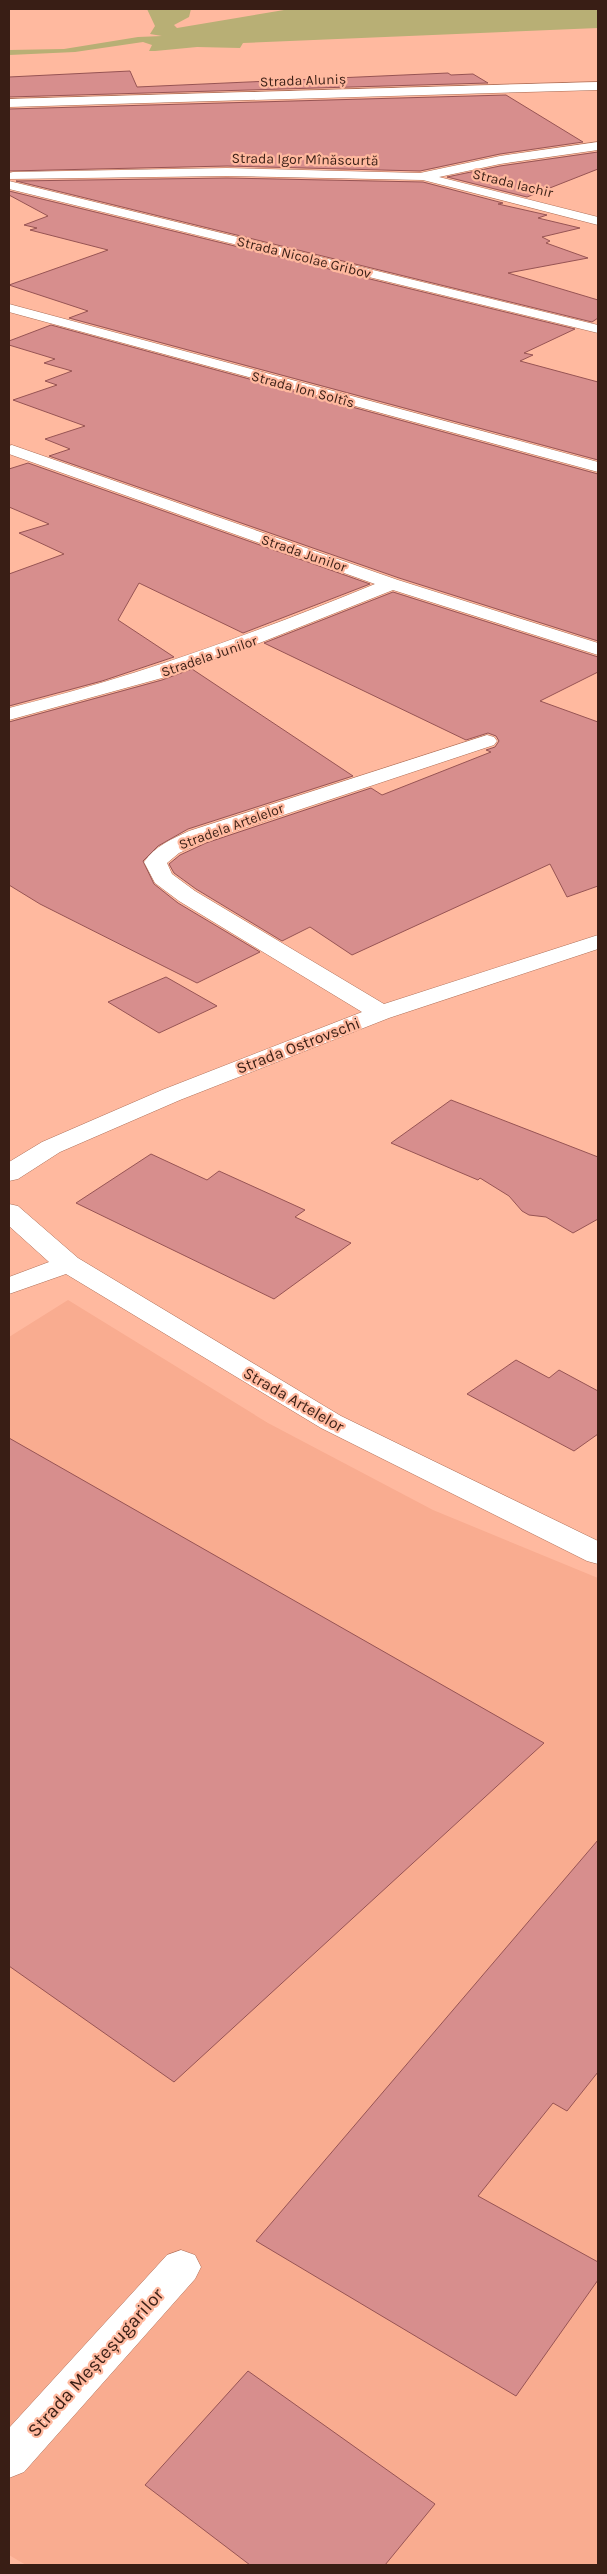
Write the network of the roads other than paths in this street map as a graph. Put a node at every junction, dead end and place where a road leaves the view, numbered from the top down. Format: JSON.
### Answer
{"nodes":[{"id":1,"x":595,"y":88,"type":"edge"},
{"id":2,"x":9,"y":103,"type":"edge"},
{"id":3,"x":598,"y":146,"type":"edge"},
{"id":4,"x":9,"y":176,"type":"edge"},
{"id":5,"x":420,"y":177,"type":"junction"},
{"id":6,"x":9,"y":184,"type":"edge"},
{"id":7,"x":598,"y":221,"type":"edge"},
{"id":8,"x":9,"y":308,"type":"edge"},
{"id":9,"x":598,"y":329,"type":"edge"},
{"id":10,"x":12,"y":450,"type":"dead end"},
{"id":11,"x":598,"y":467,"type":"edge"},
{"id":12,"x":392,"y":584,"type":"junction"},
{"id":13,"x":598,"y":649,"type":"edge"},
{"id":14,"x":13,"y":708,"type":"edge"},
{"id":15,"x":487,"y":741,"type":"dead end"},
{"id":16,"x":598,"y":942,"type":"edge"},
{"id":17,"x":381,"y":1013,"type":"junction"},
{"id":18,"x":9,"y":1173,"type":"edge"},
{"id":19,"x":9,"y":1212,"type":"edge"},
{"id":20,"x":68,"y":1264,"type":"junction"},
{"id":21,"x":9,"y":1286,"type":"edge"},
{"id":22,"x":598,"y":1554,"type":"edge"},
{"id":23,"x":181,"y":2267,"type":"dead end"},
{"id":24,"x":9,"y":2458,"type":"edge"}],
"edges":[{"from":1,"to":2,"type":"street","name":"Strada Aluniș"},
{"from":3,"to":5,"type":"street","name":"Strada Igor Mînăscurtă"},
{"from":4,"to":5,"type":"street","name":"Strada Igor Mînăscurtă"},
{"from":5,"to":7,"type":"street","name":"Strada Iachir"},
{"from":6,"to":9,"type":"street","name":"Strada Nicolae Gribov"},
{"from":8,"to":11,"type":"street","name":"Strada Ion Soltîs"},
{"from":10,"to":12,"type":"street","name":"Strada Junilor"},
{"from":12,"to":13,"type":"street","name":"Strada Junilor"},
{"from":12,"to":14,"type":"street","name":"Stradela Junilor"},
{"from":15,"to":17,"type":"street","name":"Stradela Artelelor"},
{"from":16,"to":17,"type":"street","name":"Strada Ostrovschi"},
{"from":17,"to":18,"type":"street","name":"Strada Ostrovschi"},
{"from":19,"to":20,"type":"street","name":"Strada Artelelor"},
{"from":20,"to":21,"type":"street"},
{"from":20,"to":22,"type":"street","name":"Strada Artelelor"},
{"from":23,"to":24,"type":"street","name":"Strada Meșteșugarilor"}]}
